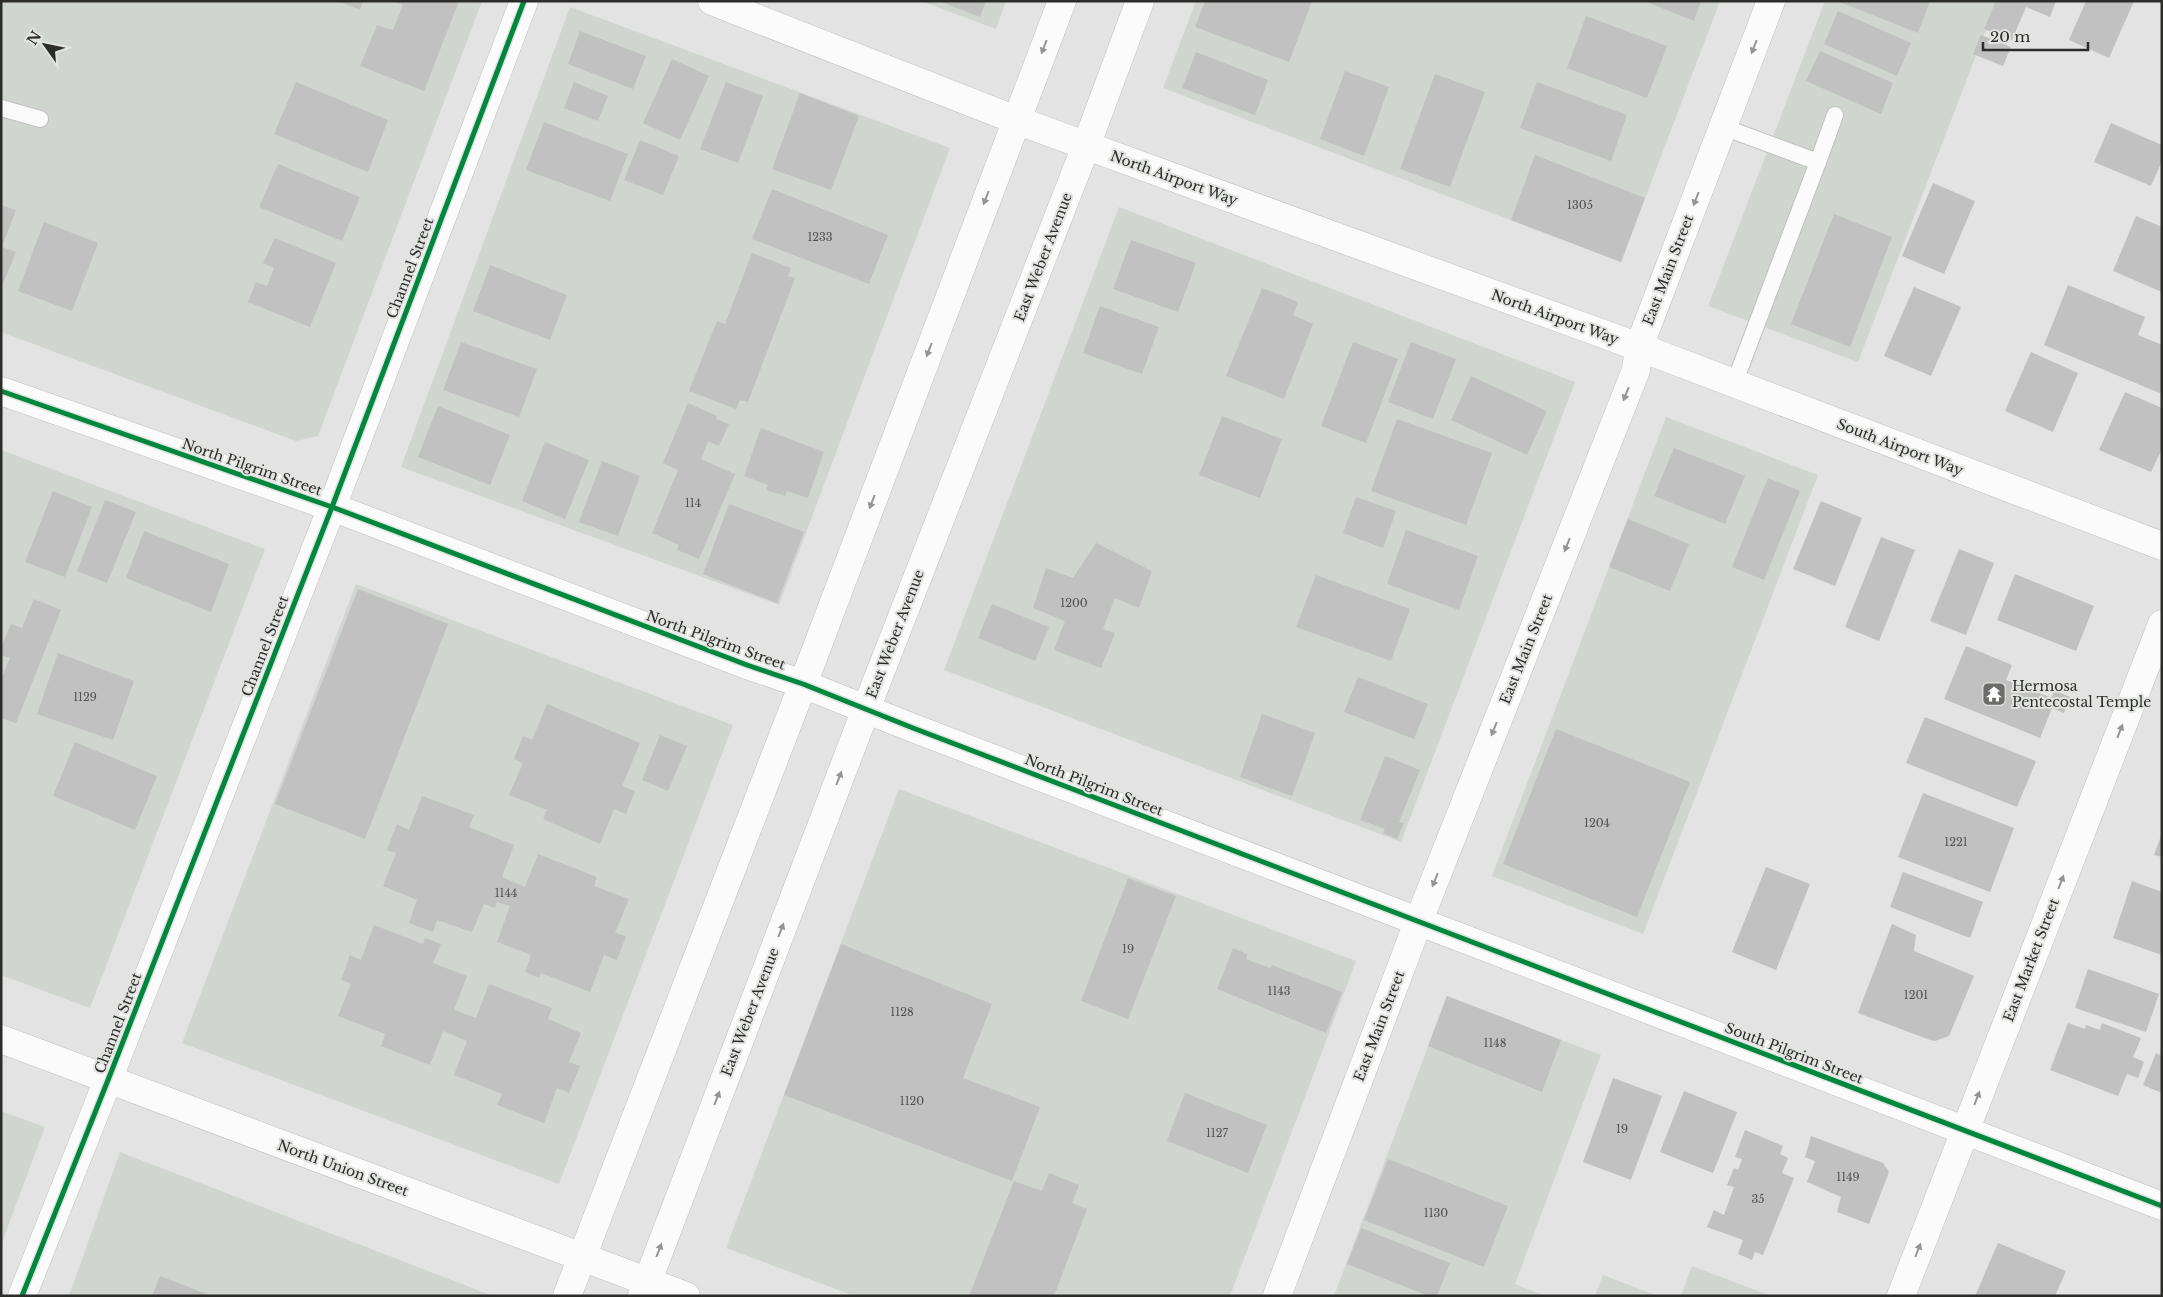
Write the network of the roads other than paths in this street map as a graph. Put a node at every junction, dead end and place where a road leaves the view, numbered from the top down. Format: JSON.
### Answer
{"nodes":[{"id":1,"x":524,"y":1,"type":"edge"},
{"id":2,"x":712,"y":1,"type":"edge"},
{"id":3,"x":1062,"y":1,"type":"edge"},
{"id":4,"x":1140,"y":1,"type":"edge"},
{"id":5,"x":1771,"y":1,"type":"edge"},
{"id":6,"x":1,"y":108,"type":"edge"},
{"id":7,"x":1835,"y":115,"type":"dead end"},
{"id":8,"x":40,"y":119,"type":"dead end"},
{"id":9,"x":1016,"y":120,"type":"junction"},
{"id":10,"x":1723,"y":127,"type":"junction"},
{"id":11,"x":1086,"y":146,"type":"junction"},
{"id":12,"x":1818,"y":162,"type":"junction"},
{"id":13,"x":1639,"y":347,"type":"junction"},
{"id":14,"x":1734,"y":384,"type":"junction"},
{"id":15,"x":1,"y":391,"type":"edge"},
{"id":16,"x":332,"y":507,"type":"junction"},
{"id":17,"x":2162,"y":546,"type":"edge"},
{"id":18,"x":2162,"y":624,"type":"edge"},
{"id":19,"x":803,"y":684,"type":"junction"},
{"id":20,"x":866,"y":709,"type":"junction"},
{"id":21,"x":1419,"y":920,"type":"junction"},
{"id":22,"x":1,"y":1039,"type":"edge"},
{"id":23,"x":108,"y":1080,"type":"junction"},
{"id":24,"x":1964,"y":1130,"type":"junction"},
{"id":25,"x":2162,"y":1206,"type":"edge"},
{"id":26,"x":582,"y":1256,"type":"junction"},
{"id":27,"x":644,"y":1288,"type":"edge"},
{"id":28,"x":22,"y":1296,"type":"edge"},
{"id":29,"x":567,"y":1296,"type":"edge"},
{"id":30,"x":686,"y":1296,"type":"edge"},
{"id":31,"x":1277,"y":1296,"type":"edge"},
{"id":32,"x":1901,"y":1296,"type":"edge"}],
"edges":[{"from":1,"to":16,"type":"street","name":"Channel Street"},
{"from":2,"to":9,"type":"street","name":"North Airport Way"},
{"from":3,"to":9,"type":"street","one_way":true},
{"from":4,"to":11,"type":"street","name":"East Weber Avenue"},
{"from":5,"to":10,"type":"street","name":"East Main Street","one_way":true},
{"from":6,"to":8,"type":"lane"},
{"from":7,"to":12,"type":"lane"},
{"from":9,"to":11,"type":"street","name":"North Airport Way"},
{"from":9,"to":19,"type":"street","one_way":true},
{"from":10,"to":12,"type":"lane"},
{"from":10,"to":13,"type":"street","name":"East Main Street","one_way":true},
{"from":11,"to":13,"type":"street","name":"North Airport Way"},
{"from":11,"to":20,"type":"street","name":"East Weber Avenue"},
{"from":12,"to":14,"type":"lane"},
{"from":13,"to":14,"type":"street","name":"South Airport Way"},
{"from":13,"to":21,"type":"street","name":"East Main Street","one_way":true},
{"from":14,"to":17,"type":"street","name":"South Airport Way"},
{"from":15,"to":16,"type":"street","name":"North Pilgrim Street"},
{"from":16,"to":19,"type":"street","name":"North Pilgrim Street"},
{"from":16,"to":23,"type":"street","name":"Channel Street"},
{"from":24,"to":18,"type":"street","name":"East Market Street","one_way":true},
{"from":19,"to":20,"type":"street","name":"North Pilgrim Street"},
{"from":19,"to":26,"type":"street"},
{"from":20,"to":21,"type":"street","name":"North Pilgrim Street"},
{"from":27,"to":20,"type":"street","name":"East Weber Avenue","one_way":true},
{"from":21,"to":24,"type":"street","name":"South Pilgrim Street"},
{"from":21,"to":31,"type":"street","name":"East Main Street"},
{"from":22,"to":23,"type":"street","name":"North Union Street"},
{"from":23,"to":26,"type":"street","name":"North Union Street"},
{"from":23,"to":28,"type":"street","name":"Channel Street"},
{"from":24,"to":25,"type":"street","name":"South Pilgrim Street"},
{"from":32,"to":24,"type":"street","name":"East Market Street","one_way":true},
{"from":26,"to":27,"type":"street","name":"North Union Street"},
{"from":26,"to":29,"type":"street"},
{"from":27,"to":30,"type":"street","name":"North Union Street"}]}
